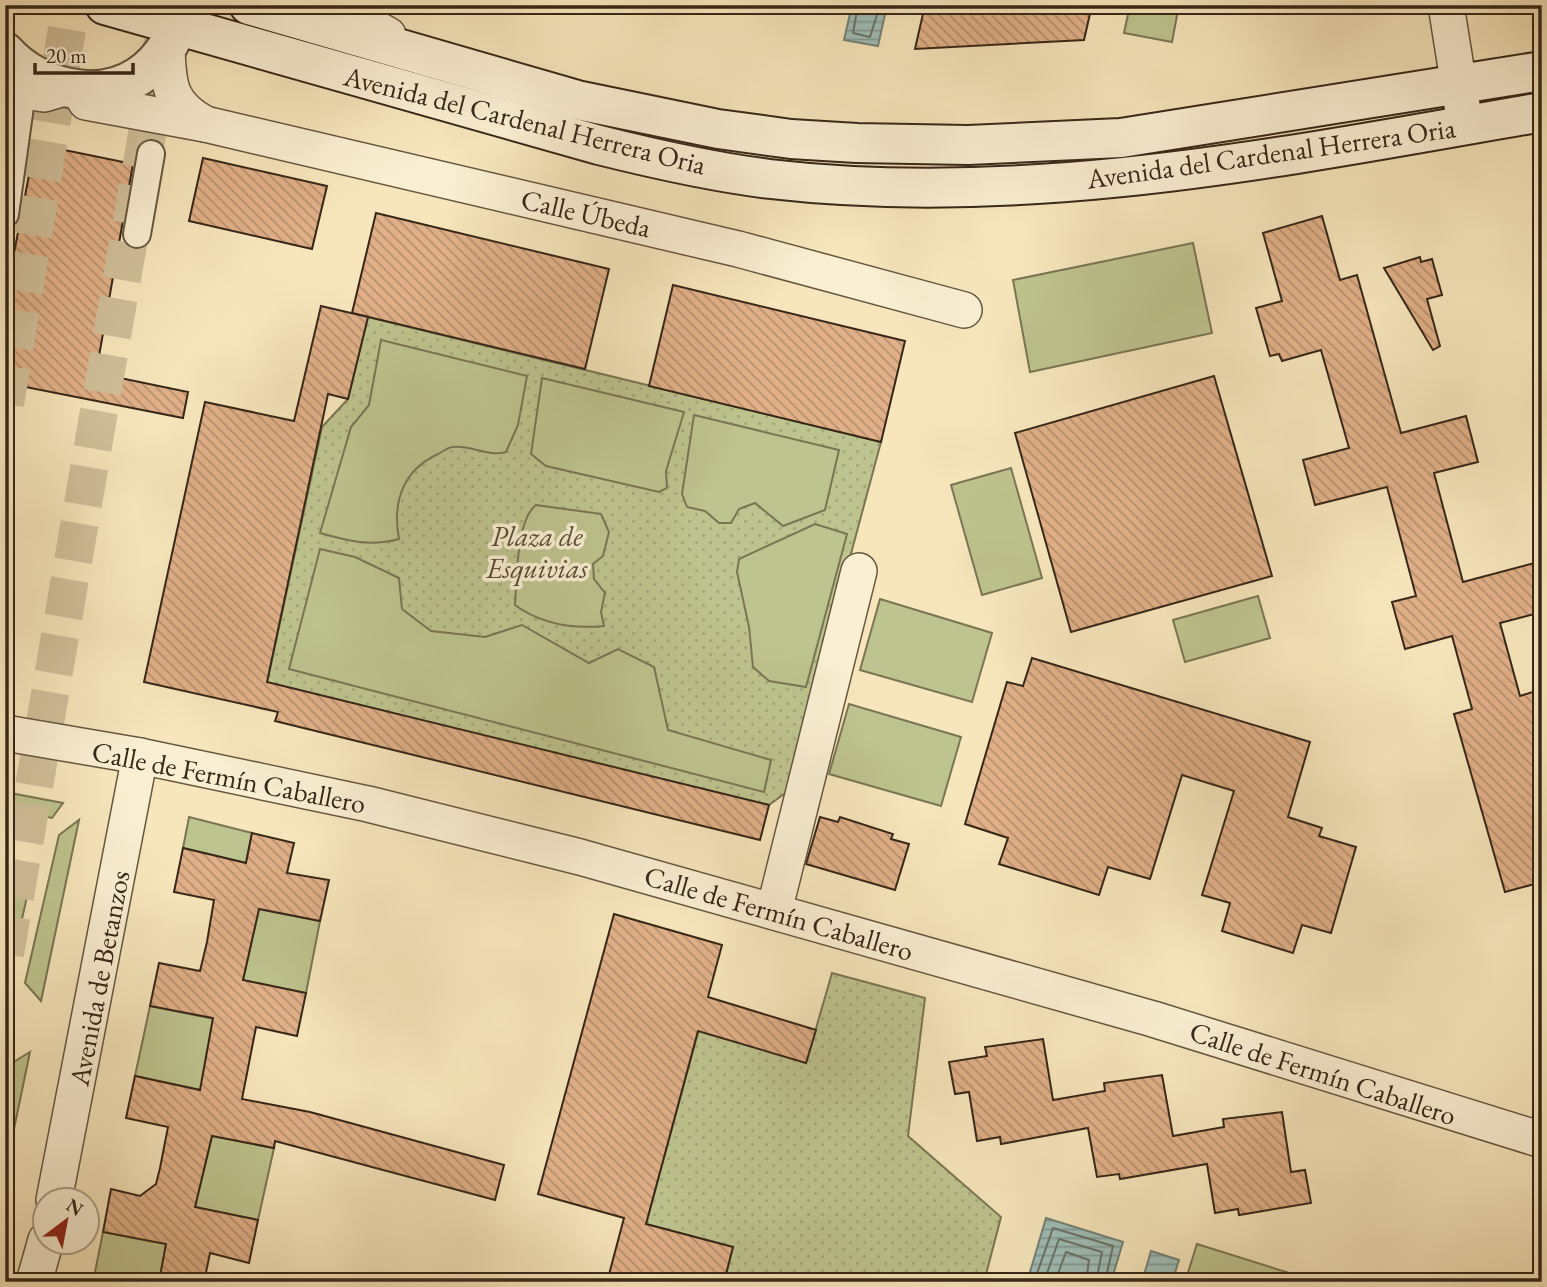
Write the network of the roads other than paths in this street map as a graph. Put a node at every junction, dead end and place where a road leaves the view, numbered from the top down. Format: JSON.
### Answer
{"nodes":[{"id":1,"x":105,"y":5,"type":"edge"},
{"id":2,"x":248,"y":5,"type":"edge"},
{"id":3,"x":334,"y":5,"type":"edge"},
{"id":4,"x":1446,"y":5,"type":"edge"},
{"id":5,"x":178,"y":26,"type":"edge"},
{"id":6,"x":5,"y":51,"type":"edge"},
{"id":7,"x":459,"y":65,"type":"junction"},
{"id":8,"x":1542,"y":71,"type":"edge"},
{"id":9,"x":1459,"y":85,"type":"junction"},
{"id":10,"x":71,"y":88,"type":"junction"},
{"id":11,"x":14,"y":90,"type":"edge"},
{"id":12,"x":1542,"y":112,"type":"edge"},
{"id":13,"x":205,"y":124,"type":"junction"},
{"id":14,"x":1465,"y":124,"type":"junction"},
{"id":15,"x":151,"y":154,"type":"dead end"},
{"id":16,"x":5,"y":214,"type":"edge"},
{"id":17,"x":138,"y":234,"type":"dead end"},
{"id":18,"x":964,"y":310,"type":"dead end"},
{"id":19,"x":859,"y":572,"type":"dead end"},
{"id":20,"x":5,"y":733,"type":"edge"},
{"id":21,"x":140,"y":756,"type":"junction"},
{"id":22,"x":774,"y":911,"type":"junction"},
{"id":23,"x":1542,"y":1140,"type":"edge"},
{"id":24,"x":57,"y":1186,"type":"edge"},
{"id":25,"x":41,"y":1256,"type":"edge"},
{"id":26,"x":34,"y":1282,"type":"edge"}],
"edges":[{"from":1,"to":5,"type":"main road","name":"Avenida del Cardenal Herrera Oria"},
{"from":2,"to":7,"type":"main road","name":"Avenida del Cardenal Herrera Oria"},
{"from":3,"to":7,"type":"street","name":"Avenida del Cardenal Herrera Oria"},
{"from":4,"to":9,"type":"street"},
{"from":5,"to":10,"type":"main road"},
{"from":5,"to":13,"type":"street","name":"Calle Úbeda"},
{"from":5,"to":14,"type":"main road","name":"Avenida del Cardenal Herrera Oria"},
{"from":6,"to":10,"type":"main road"},
{"from":7,"to":9,"type":"main road","name":"Avenida del Cardenal Herrera Oria"},
{"from":8,"to":9,"type":"main road","name":"Avenida del Cardenal Herrera Oria"},
{"from":9,"to":14,"type":"street"},
{"from":10,"to":11,"type":"street"},
{"from":10,"to":13,"type":"street","name":"Calle Úbeda"},
{"from":11,"to":16,"type":"street"},
{"from":12,"to":14,"type":"main road","name":"Avenida del Cardenal Herrera Oria"},
{"from":13,"to":18,"type":"street","name":"Calle Úbeda"},
{"from":15,"to":17,"type":"street"},
{"from":19,"to":22,"type":"street"},
{"from":20,"to":21,"type":"street","name":"Calle de Fermín Caballero"},
{"from":21,"to":22,"type":"street","name":"Calle de Fermín Caballero"},
{"from":21,"to":24,"type":"street","name":"Avenida de Betanzos"},
{"from":22,"to":23,"type":"street","name":"Calle de Fermín Caballero"},
{"from":25,"to":26,"type":"street"}]}
